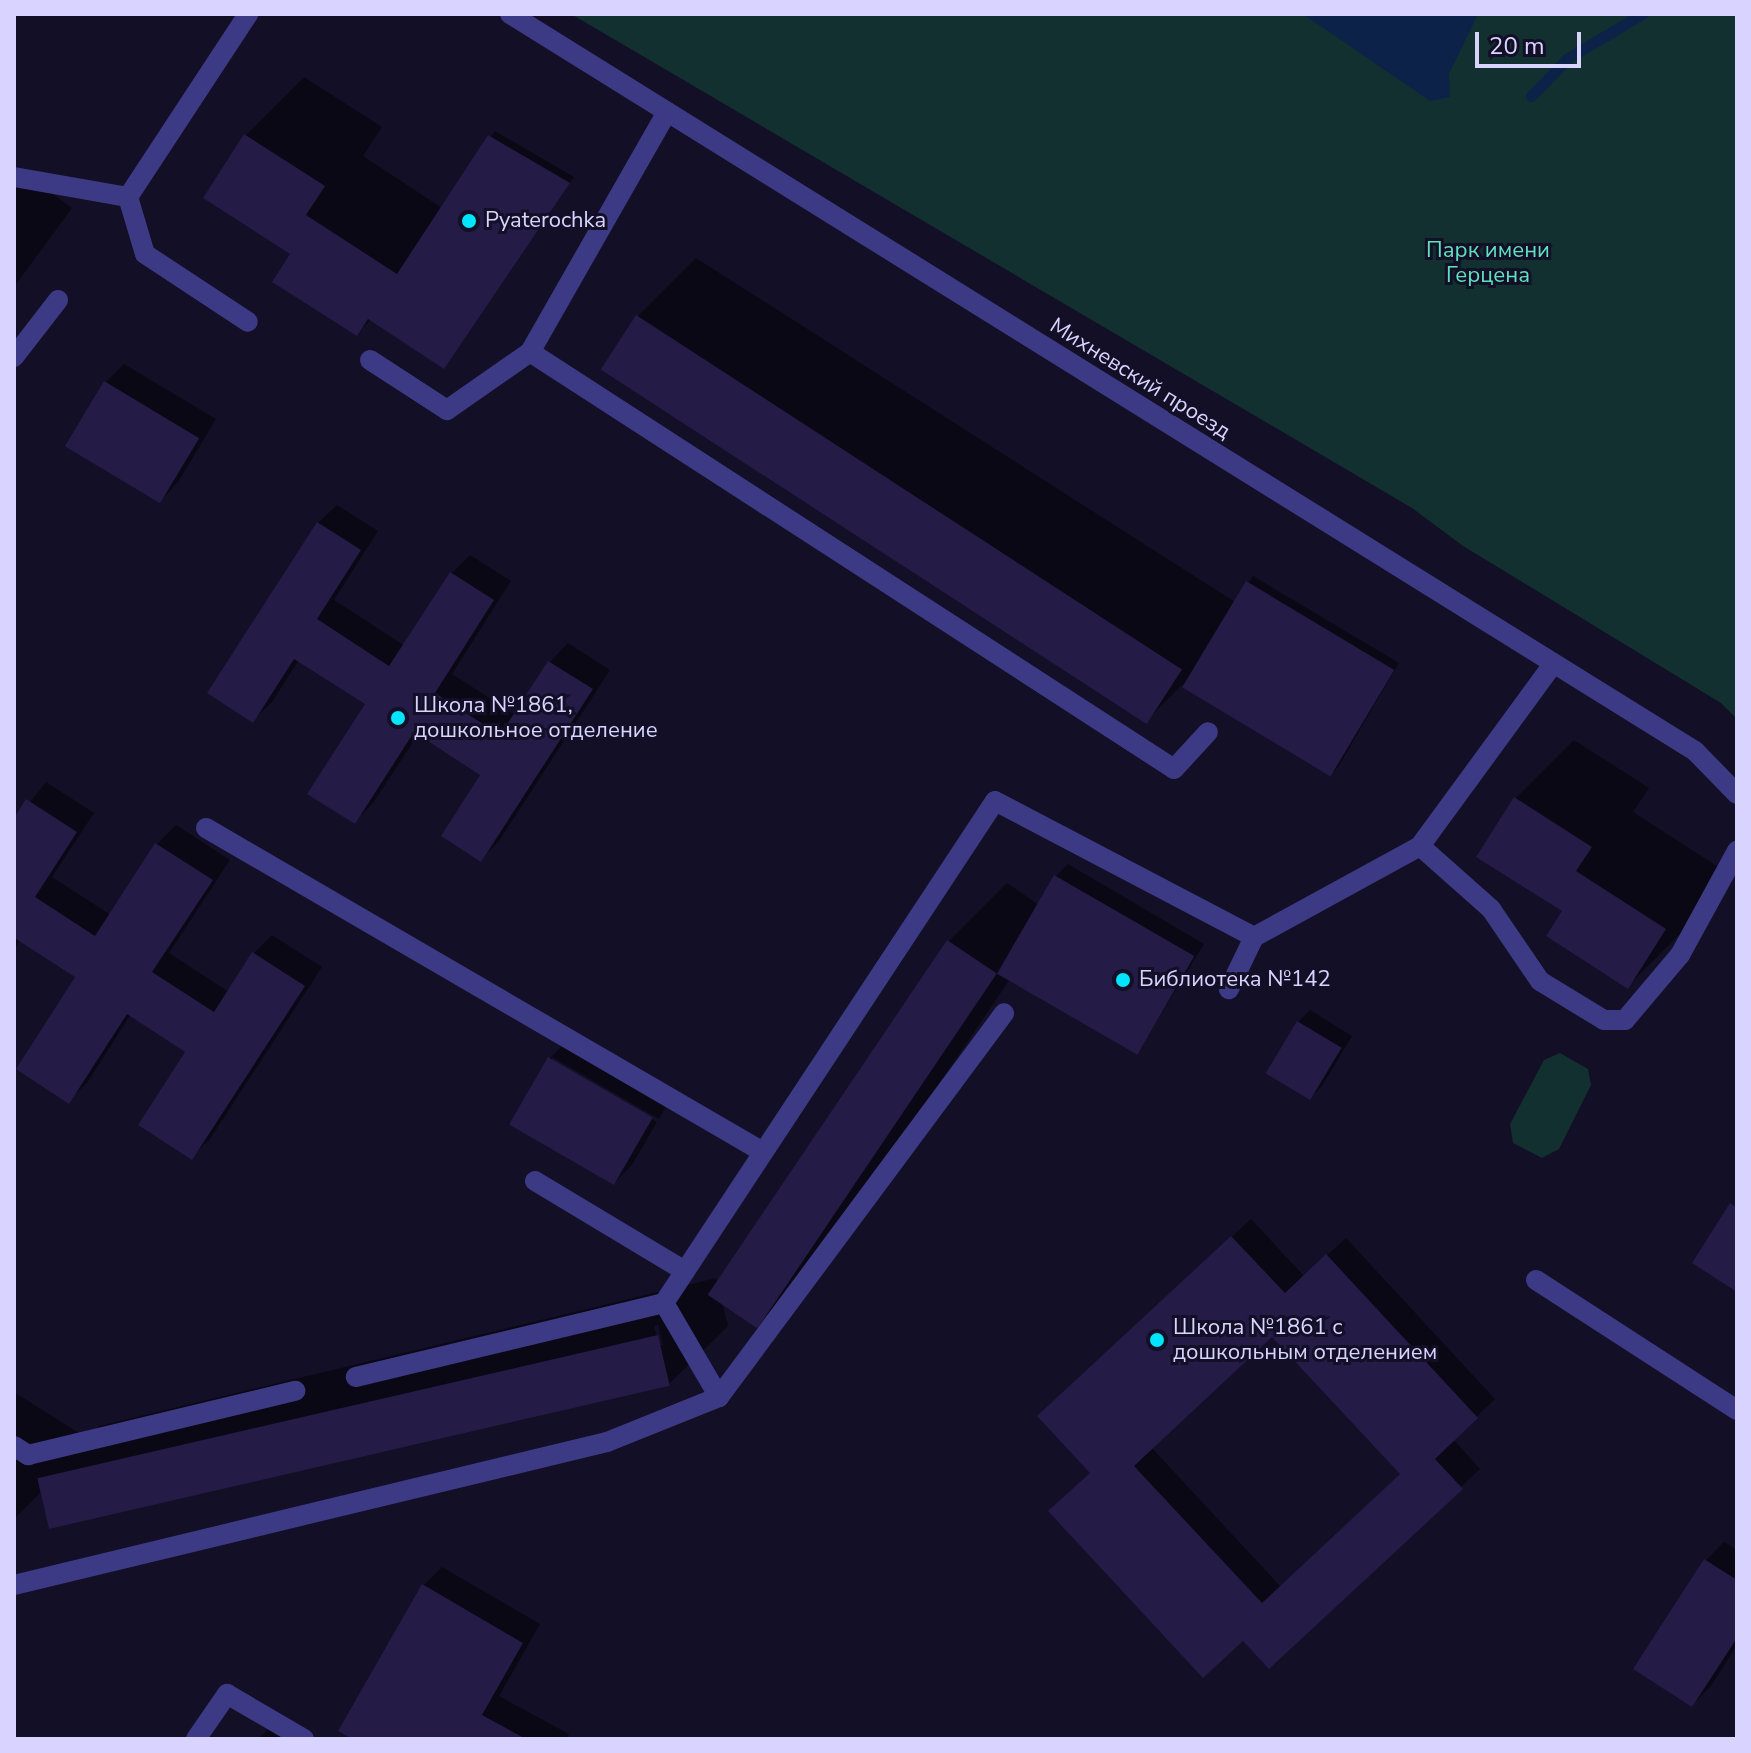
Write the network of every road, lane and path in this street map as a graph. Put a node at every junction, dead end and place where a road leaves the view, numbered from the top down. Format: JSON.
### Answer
{"nodes":[{"id":1,"x":248,"y":14,"type":"edge"},
{"id":2,"x":510,"y":14,"type":"edge"},
{"id":3,"x":667,"y":112,"type":"junction"},
{"id":4,"x":14,"y":177,"type":"edge"},
{"id":5,"x":128,"y":197,"type":"junction"},
{"id":6,"x":58,"y":300,"type":"dead end"},
{"id":7,"x":248,"y":322,"type":"dead end"},
{"id":8,"x":530,"y":352,"type":"junction"},
{"id":9,"x":14,"y":357,"type":"edge"},
{"id":10,"x":370,"y":360,"type":"dead end"},
{"id":11,"x":1553,"y":664,"type":"junction"},
{"id":12,"x":1208,"y":732,"type":"dead end"},
{"id":13,"x":1737,"y":794,"type":"edge"},
{"id":14,"x":206,"y":828,"type":"dead end"},
{"id":15,"x":1420,"y":846,"type":"junction"},
{"id":16,"x":1737,"y":851,"type":"edge"},
{"id":17,"x":1254,"y":937,"type":"junction"},
{"id":18,"x":1229,"y":989,"type":"dead end"},
{"id":19,"x":1004,"y":1013,"type":"dead end"},
{"id":20,"x":763,"y":1152,"type":"junction"},
{"id":21,"x":535,"y":1181,"type":"dead end"},
{"id":22,"x":685,"y":1271,"type":"junction"},
{"id":23,"x":1536,"y":1280,"type":"dead end"},
{"id":24,"x":664,"y":1303,"type":"junction"},
{"id":25,"x":356,"y":1377,"type":"dead end"},
{"id":26,"x":295,"y":1391,"type":"dead end"},
{"id":27,"x":719,"y":1397,"type":"junction"},
{"id":28,"x":1737,"y":1410,"type":"edge"},
{"id":29,"x":14,"y":1446,"type":"edge"},
{"id":30,"x":14,"y":1585,"type":"edge"},
{"id":31,"x":196,"y":1739,"type":"edge"},
{"id":32,"x":304,"y":1739,"type":"edge"}],
"edges":[{"from":1,"to":5,"type":"street"},
{"from":2,"to":3,"type":"street","name":"Михневский проезд"},
{"from":3,"to":8,"type":"street"},
{"from":3,"to":11,"type":"street","name":"Михневский проезд"},
{"from":4,"to":5,"type":"street"},
{"from":5,"to":7,"type":"street"},
{"from":6,"to":9,"type":"street"},
{"from":8,"to":10,"type":"street"},
{"from":8,"to":12,"type":"street"},
{"from":11,"to":13,"type":"street","name":"Михневский проезд"},
{"from":11,"to":15,"type":"street"},
{"from":14,"to":20,"type":"street"},
{"from":15,"to":16,"type":"street"},
{"from":15,"to":17,"type":"street"},
{"from":17,"to":18,"type":"street"},
{"from":17,"to":20,"type":"street"},
{"from":19,"to":27,"type":"street"},
{"from":20,"to":22,"type":"street"},
{"from":21,"to":22,"type":"street"},
{"from":22,"to":24,"type":"street"},
{"from":23,"to":28,"type":"street"},
{"from":24,"to":25,"type":"street"},
{"from":24,"to":27,"type":"street"},
{"from":26,"to":29,"type":"street"},
{"from":27,"to":30,"type":"street"},
{"from":31,"to":32,"type":"street"}]}
